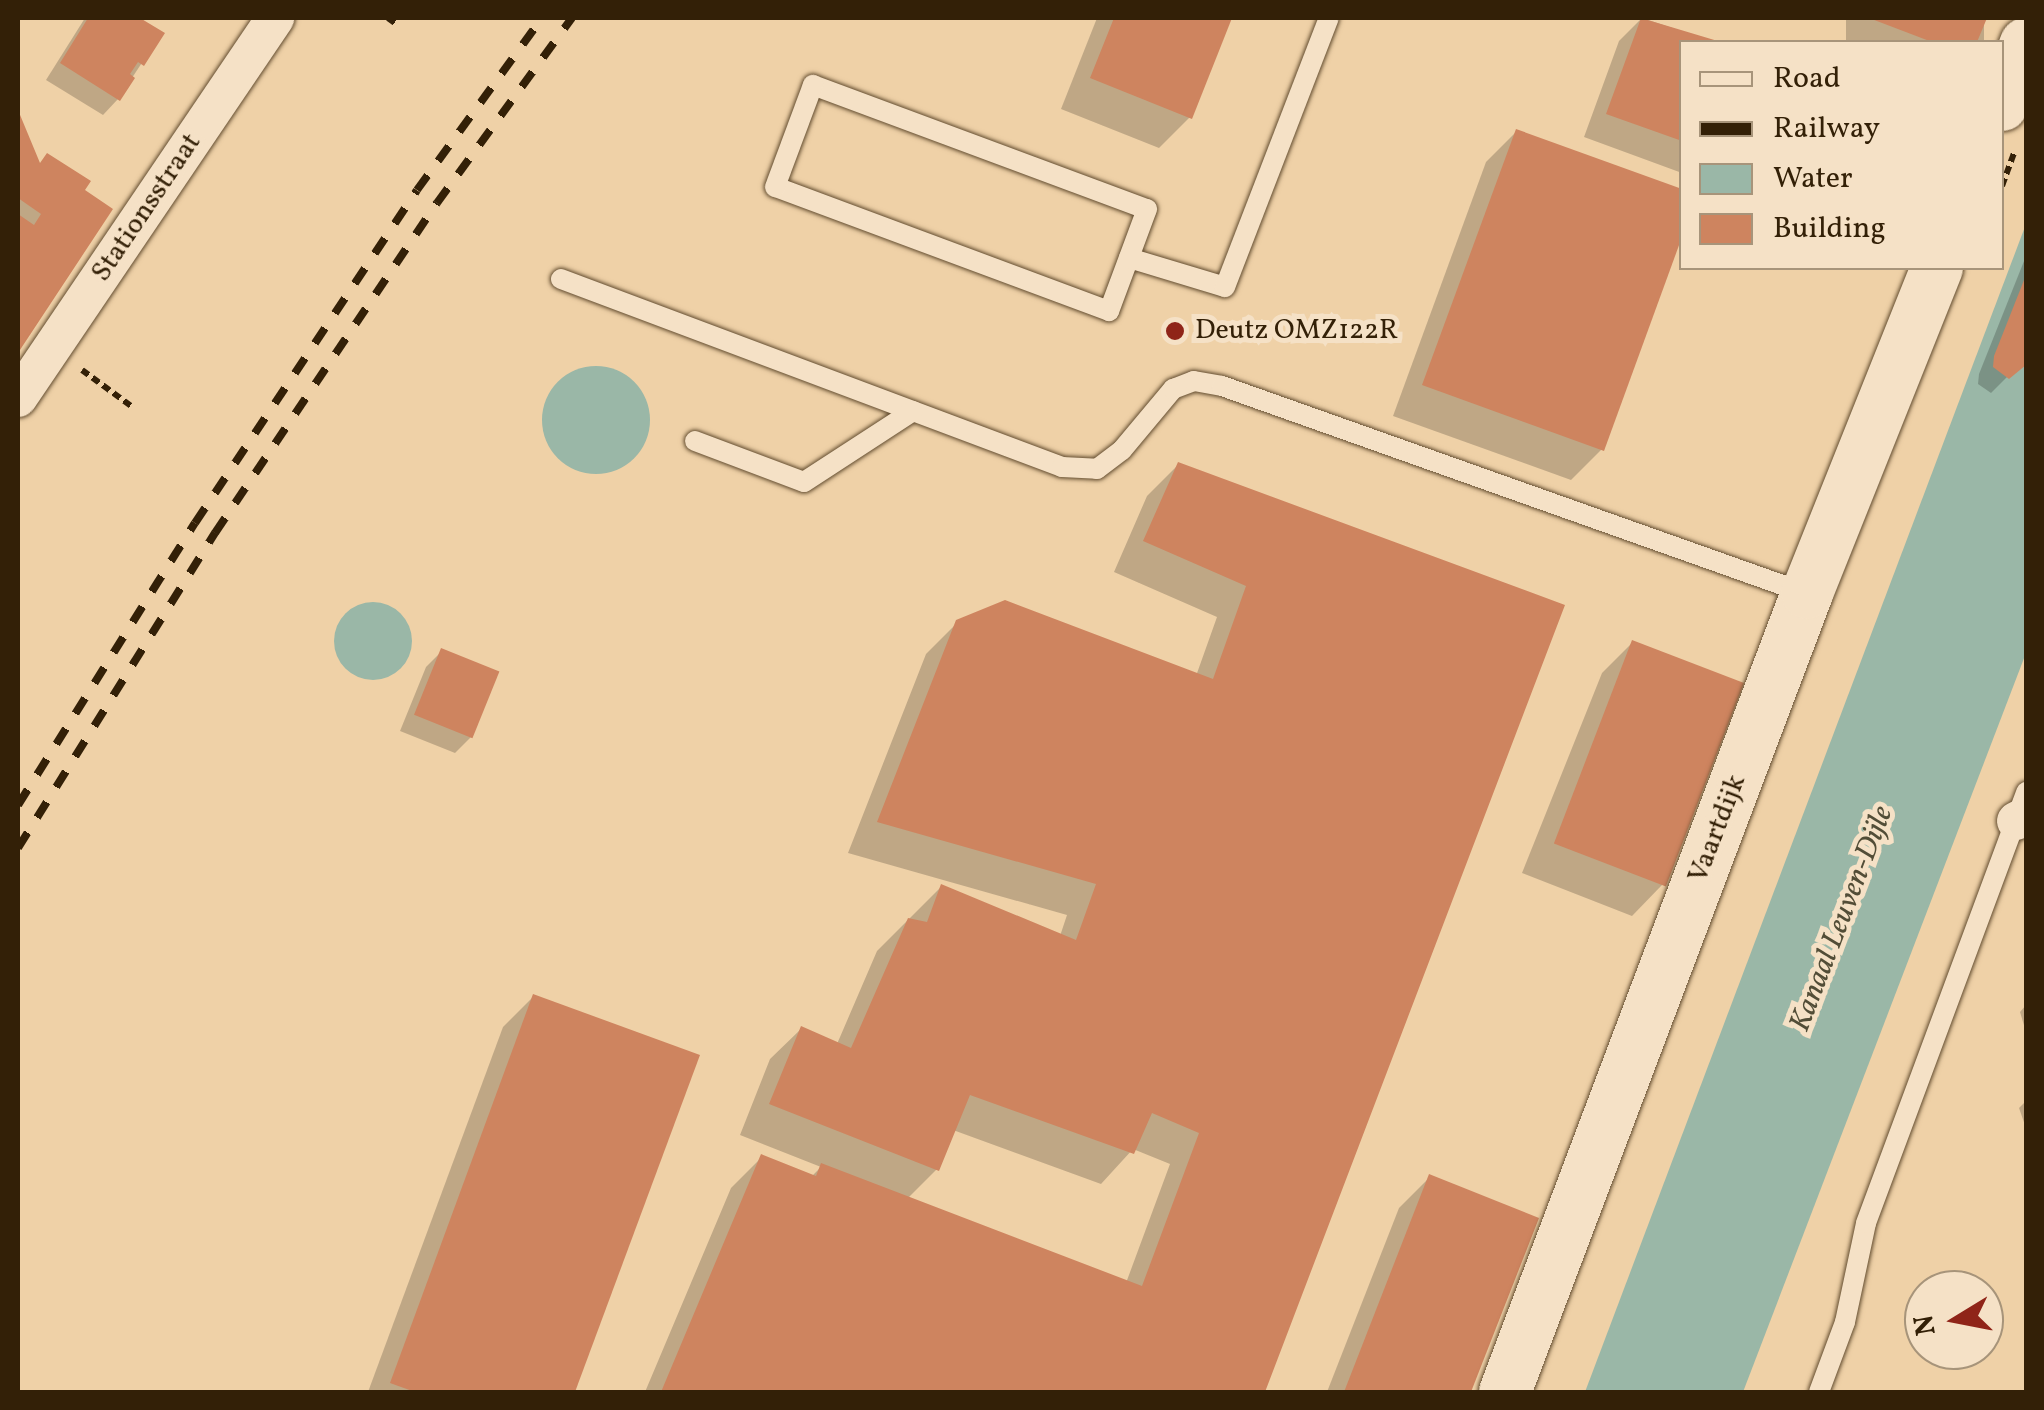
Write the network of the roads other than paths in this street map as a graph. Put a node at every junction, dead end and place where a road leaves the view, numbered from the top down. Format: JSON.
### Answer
{"nodes":[{"id":1,"x":275,"y":18,"type":"edge"},
{"id":2,"x":1328,"y":18,"type":"edge"},
{"id":3,"x":2026,"y":42,"type":"edge"},
{"id":4,"x":2004,"y":101,"type":"edge"},
{"id":5,"x":1129,"y":258,"type":"junction"},
{"id":6,"x":1936,"y":270,"type":"edge"},
{"id":7,"x":561,"y":279,"type":"dead end"},
{"id":8,"x":18,"y":398,"type":"edge"},
{"id":9,"x":914,"y":411,"type":"junction"},
{"id":10,"x":696,"y":441,"type":"dead end"},
{"id":11,"x":1807,"y":593,"type":"junction"},
{"id":12,"x":2023,"y":810,"type":"edge"},
{"id":13,"x":1505,"y":1392,"type":"edge"},
{"id":14,"x":1819,"y":1392,"type":"edge"}],
"edges":[{"from":1,"to":8,"type":"street","name":"Stationsstraat"},
{"from":2,"to":5,"type":"lane"},
{"from":3,"to":4,"type":"street"},
{"from":5,"to":5,"type":"lane"},
{"from":6,"to":11,"type":"street","name":"Vaartdijk"},
{"from":7,"to":9,"type":"lane"},
{"from":9,"to":10,"type":"lane"},
{"from":9,"to":11,"type":"lane"},
{"from":11,"to":13,"type":"street","name":"Vaartdijk"},
{"from":12,"to":14,"type":"lane"}]}
